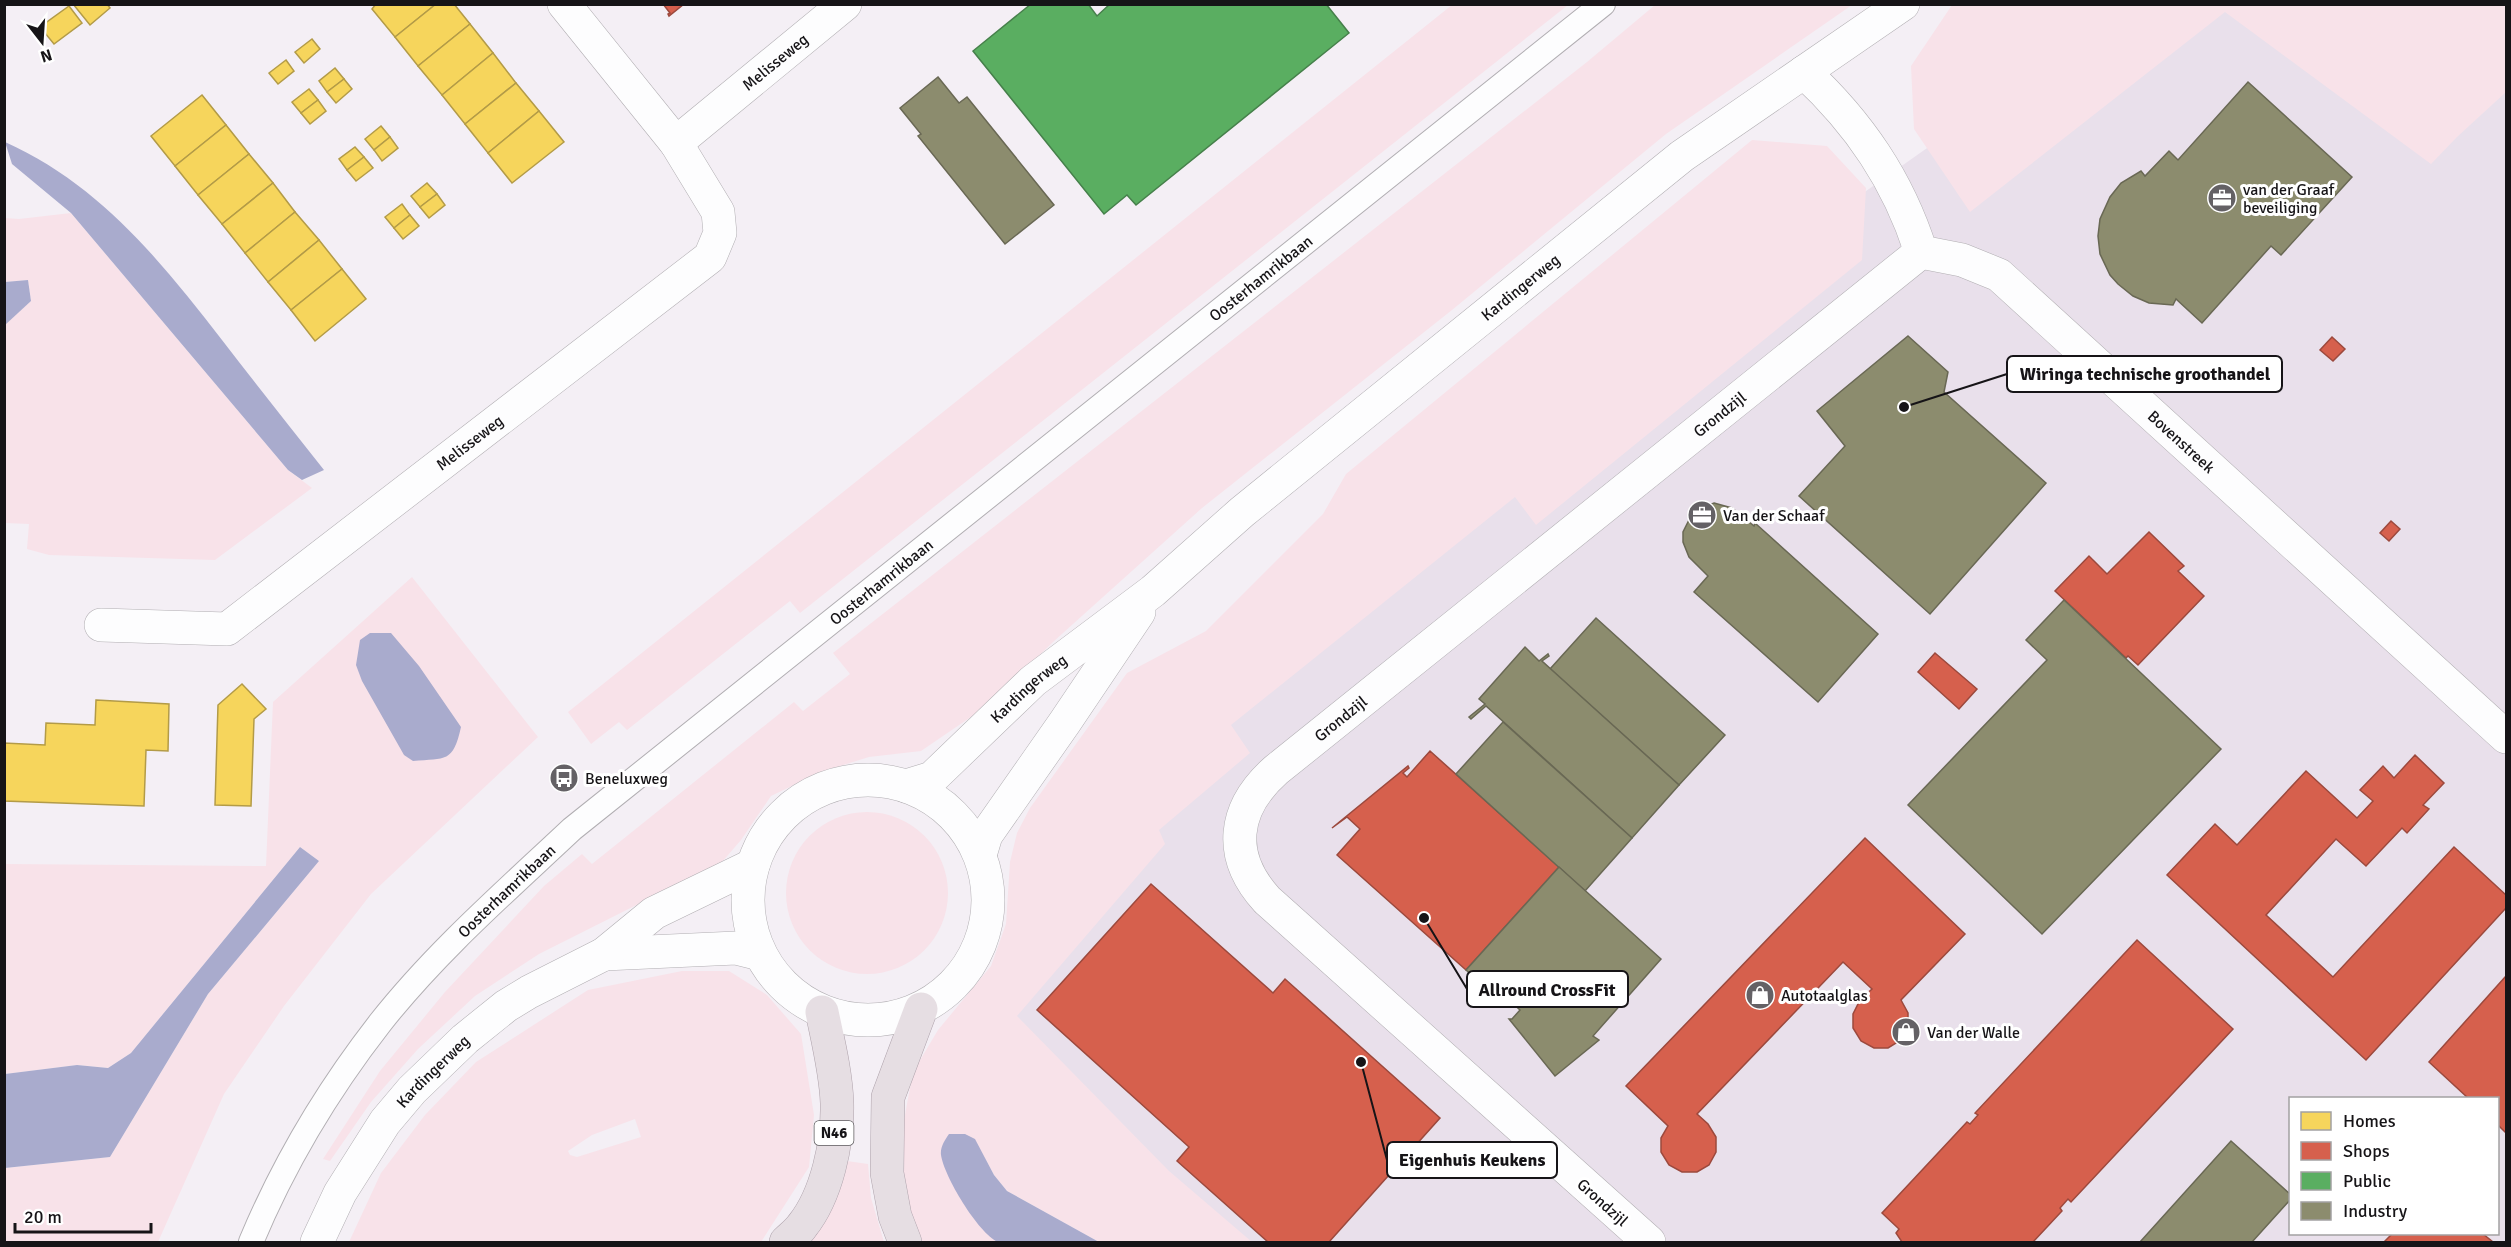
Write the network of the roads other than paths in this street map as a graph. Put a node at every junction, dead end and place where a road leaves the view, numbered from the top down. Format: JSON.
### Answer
{"nodes":[{"id":1,"x":564,"y":4,"type":"edge"},
{"id":2,"x":845,"y":4,"type":"edge"},
{"id":3,"x":1603,"y":4,"type":"edge"},
{"id":4,"x":1903,"y":4,"type":"edge"},
{"id":5,"x":1804,"y":72,"type":"junction"},
{"id":6,"x":676,"y":142,"type":"junction"},
{"id":7,"x":1921,"y":252,"type":"junction"},
{"id":8,"x":1153,"y":591,"type":"junction"},
{"id":9,"x":101,"y":625,"type":"dead end"},
{"id":10,"x":2506,"y":737,"type":"edge"},
{"id":11,"x":906,"y":786,"type":"junction"},
{"id":12,"x":980,"y":855,"type":"junction"},
{"id":13,"x":753,"y":865,"type":"junction"},
{"id":14,"x":604,"y":954,"type":"junction"},
{"id":15,"x":760,"y":954,"type":"junction"},
{"id":16,"x":921,"y":1009,"type":"junction"},
{"id":17,"x":822,"y":1012,"type":"junction"},
{"id":18,"x":251,"y":1242,"type":"edge"},
{"id":19,"x":316,"y":1242,"type":"edge"},
{"id":20,"x":786,"y":1242,"type":"edge"},
{"id":21,"x":905,"y":1242,"type":"edge"},
{"id":22,"x":1649,"y":1242,"type":"edge"}],
"edges":[{"from":1,"to":6,"type":"street","name":"Melisseweg"},
{"from":2,"to":6,"type":"street","name":"Melisseweg"},
{"from":3,"to":18,"type":"lane","name":"Oosterhamrikbaan"},
{"from":4,"to":5,"type":"street","name":"Kardingerweg"},
{"from":5,"to":7,"type":"street"},
{"from":5,"to":8,"type":"street","name":"Kardingerweg"},
{"from":6,"to":9,"type":"street","name":"Melisseweg"},
{"from":7,"to":10,"type":"street","name":"Bovenstreek"},
{"from":7,"to":22,"type":"street","name":"Grondzijl"},
{"from":8,"to":11,"type":"street","name":"Kardingerweg"},
{"from":8,"to":12,"type":"street","name":"Kardingerweg"},
{"from":11,"to":12,"type":"street"},
{"from":11,"to":13,"type":"street"},
{"from":12,"to":16,"type":"street"},
{"from":13,"to":14,"type":"street","name":"Kardingerweg"},
{"from":13,"to":15,"type":"street"},
{"from":14,"to":15,"type":"street","name":"Kardingerweg"},
{"from":14,"to":19,"type":"street","name":"Kardingerweg"},
{"from":15,"to":17,"type":"street"},
{"from":16,"to":17,"type":"street"},
{"from":16,"to":21,"type":"highway"},
{"from":17,"to":20,"type":"highway","number":"N46"}]}
